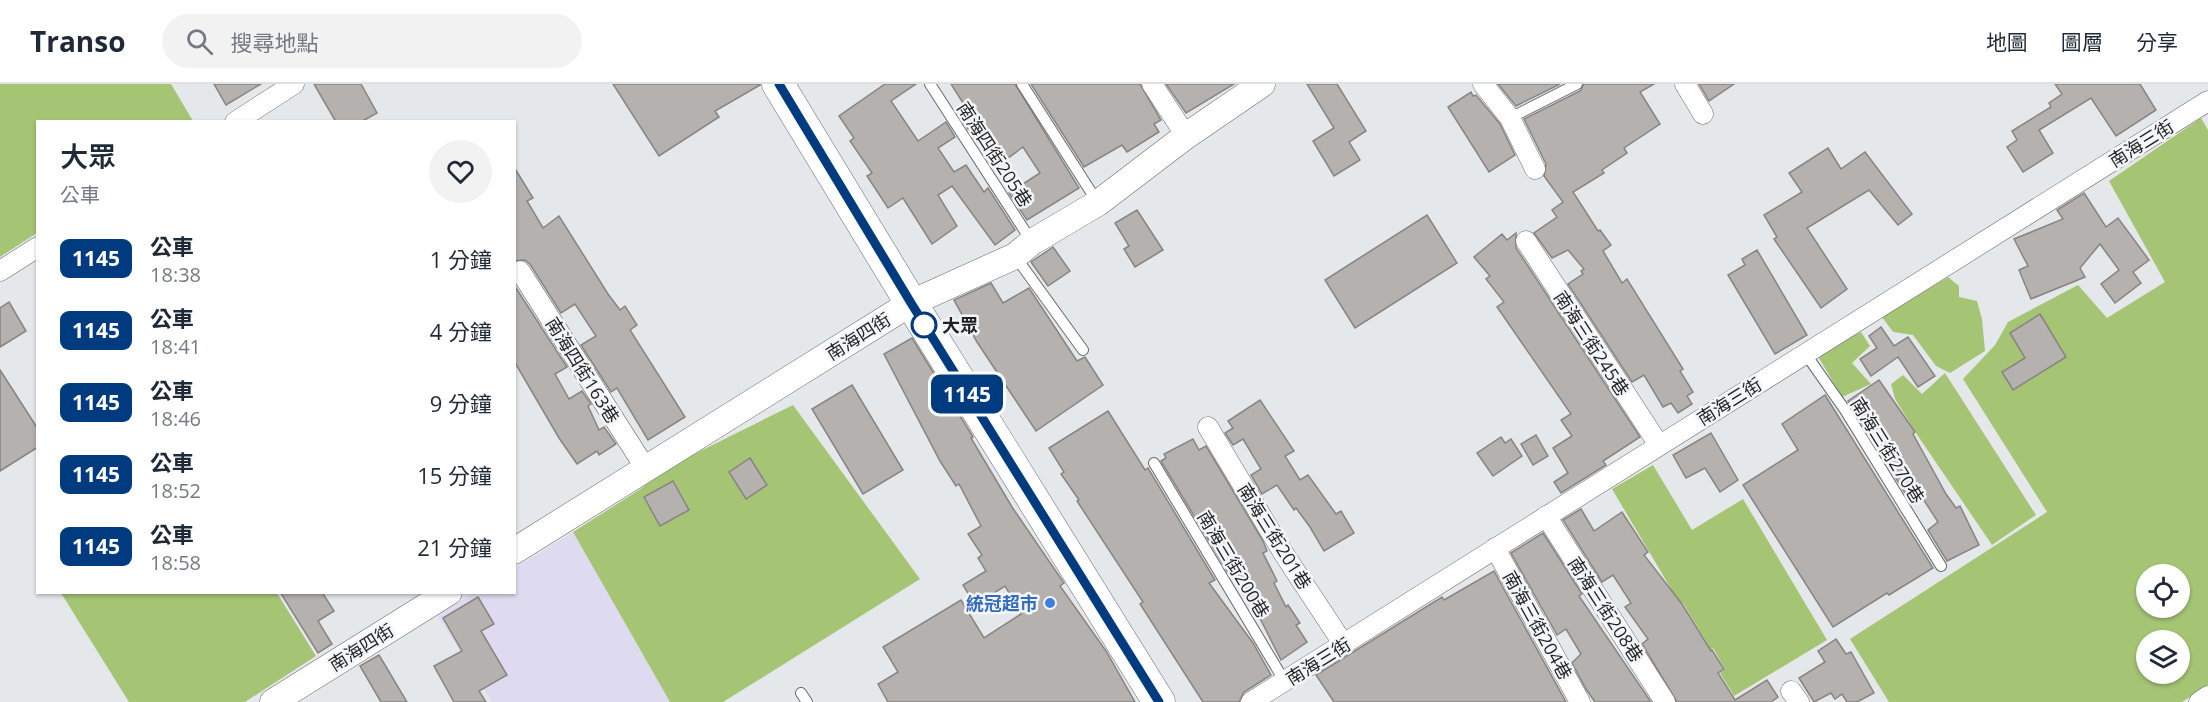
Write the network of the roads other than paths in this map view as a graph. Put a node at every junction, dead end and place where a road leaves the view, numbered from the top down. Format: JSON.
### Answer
{"nodes":[{"id":1,"x":294,"y":84,"type":"edge"},
{"id":2,"x":778,"y":84,"type":"edge"},
{"id":3,"x":930,"y":84,"type":"edge"},
{"id":4,"x":1022,"y":84,"type":"edge"},
{"id":5,"x":1152,"y":84,"type":"edge"},
{"id":6,"x":1484,"y":84,"type":"edge"},
{"id":7,"x":1577,"y":84,"type":"edge"},
{"id":8,"x":1685,"y":84,"type":"edge"},
{"id":9,"x":1246,"y":88,"type":"edge"},
{"id":10,"x":2208,"y":101,"type":"edge"},
{"id":11,"x":1703,"y":114,"type":"dead end"},
{"id":12,"x":1510,"y":118,"type":"junction"},
{"id":13,"x":238,"y":120,"type":"edge"},
{"id":14,"x":1186,"y":136,"type":"junction"},
{"id":15,"x":1535,"y":169,"type":"dead end"},
{"id":16,"x":1098,"y":203,"type":"junction"},
{"id":17,"x":1526,"y":241,"type":"dead end"},
{"id":18,"x":36,"y":248,"type":"edge"},
{"id":19,"x":1024,"y":249,"type":"junction"},
{"id":20,"x":0,"y":271,"type":"edge"},
{"id":21,"x":520,"y":271,"type":"dead end"},
{"id":22,"x":911,"y":303,"type":"junction"},
{"id":23,"x":1083,"y":350,"type":"dead end"},
{"id":24,"x":1805,"y":352,"type":"junction"},
{"id":25,"x":1208,"y":427,"type":"dead end"},
{"id":26,"x":1659,"y":445,"type":"junction"},
{"id":27,"x":1155,"y":463,"type":"dead end"},
{"id":28,"x":646,"y":470,"type":"junction"},
{"id":29,"x":1546,"y":516,"type":"junction"},
{"id":30,"x":1495,"y":548,"type":"junction"},
{"id":31,"x":516,"y":550,"type":"edge"},
{"id":32,"x":1941,"y":566,"type":"dead end"},
{"id":33,"x":445,"y":594,"type":"edge"},
{"id":34,"x":1344,"y":645,"type":"junction"},
{"id":35,"x":1285,"y":682,"type":"junction"},
{"id":36,"x":2208,"y":696,"type":"edge"},
{"id":37,"x":273,"y":702,"type":"edge"},
{"id":38,"x":1159,"y":702,"type":"edge"},
{"id":39,"x":1251,"y":702,"type":"edge"},
{"id":40,"x":1580,"y":702,"type":"edge"},
{"id":41,"x":1665,"y":702,"type":"edge"},
{"id":42,"x":2199,"y":702,"type":"edge"}],
"edges":[{"from":1,"to":13,"type":"street"},
{"from":2,"to":22,"type":"main road"},
{"from":3,"to":19,"type":"lane","name":"南海四街205巷"},
{"from":4,"to":16,"type":"lane"},
{"from":5,"to":14,"type":"street"},
{"from":6,"to":12,"type":"street"},
{"from":7,"to":12,"type":"lane"},
{"from":8,"to":11,"type":"street"},
{"from":9,"to":14,"type":"street","name":"南海四街"},
{"from":10,"to":24,"type":"street","name":"南海三街"},
{"from":12,"to":15,"type":"street"},
{"from":14,"to":16,"type":"street","name":"南海四街"},
{"from":16,"to":19,"type":"street","name":"南海四街"},
{"from":17,"to":26,"type":"street","name":"南海三街245巷"},
{"from":18,"to":20,"type":"street"},
{"from":19,"to":22,"type":"street","name":"南海四街"},
{"from":19,"to":23,"type":"lane","name":"南海四街205巷"},
{"from":21,"to":28,"type":"street","name":"南海四街163巷"},
{"from":22,"to":28,"type":"street","name":"南海四街"},
{"from":22,"to":38,"type":"main road"},
{"from":24,"to":26,"type":"street","name":"南海三街"},
{"from":24,"to":32,"type":"lane","name":"南海三街270巷"},
{"from":25,"to":34,"type":"street","name":"南海三街201巷"},
{"from":26,"to":29,"type":"street","name":"南海三街"},
{"from":27,"to":35,"type":"lane","name":"南海三街200巷"},
{"from":28,"to":31,"type":"street","name":"南海四街"},
{"from":29,"to":30,"type":"street","name":"南海三街"},
{"from":29,"to":41,"type":"street","name":"南海三街208巷"},
{"from":30,"to":34,"type":"street","name":"南海三街"},
{"from":30,"to":40,"type":"street","name":"南海三街204巷"},
{"from":33,"to":37,"type":"street","name":"南海四街"},
{"from":34,"to":35,"type":"street","name":"南海三街"},
{"from":35,"to":39,"type":"street","name":"南海三街"},
{"from":36,"to":42,"type":"street"}]}
